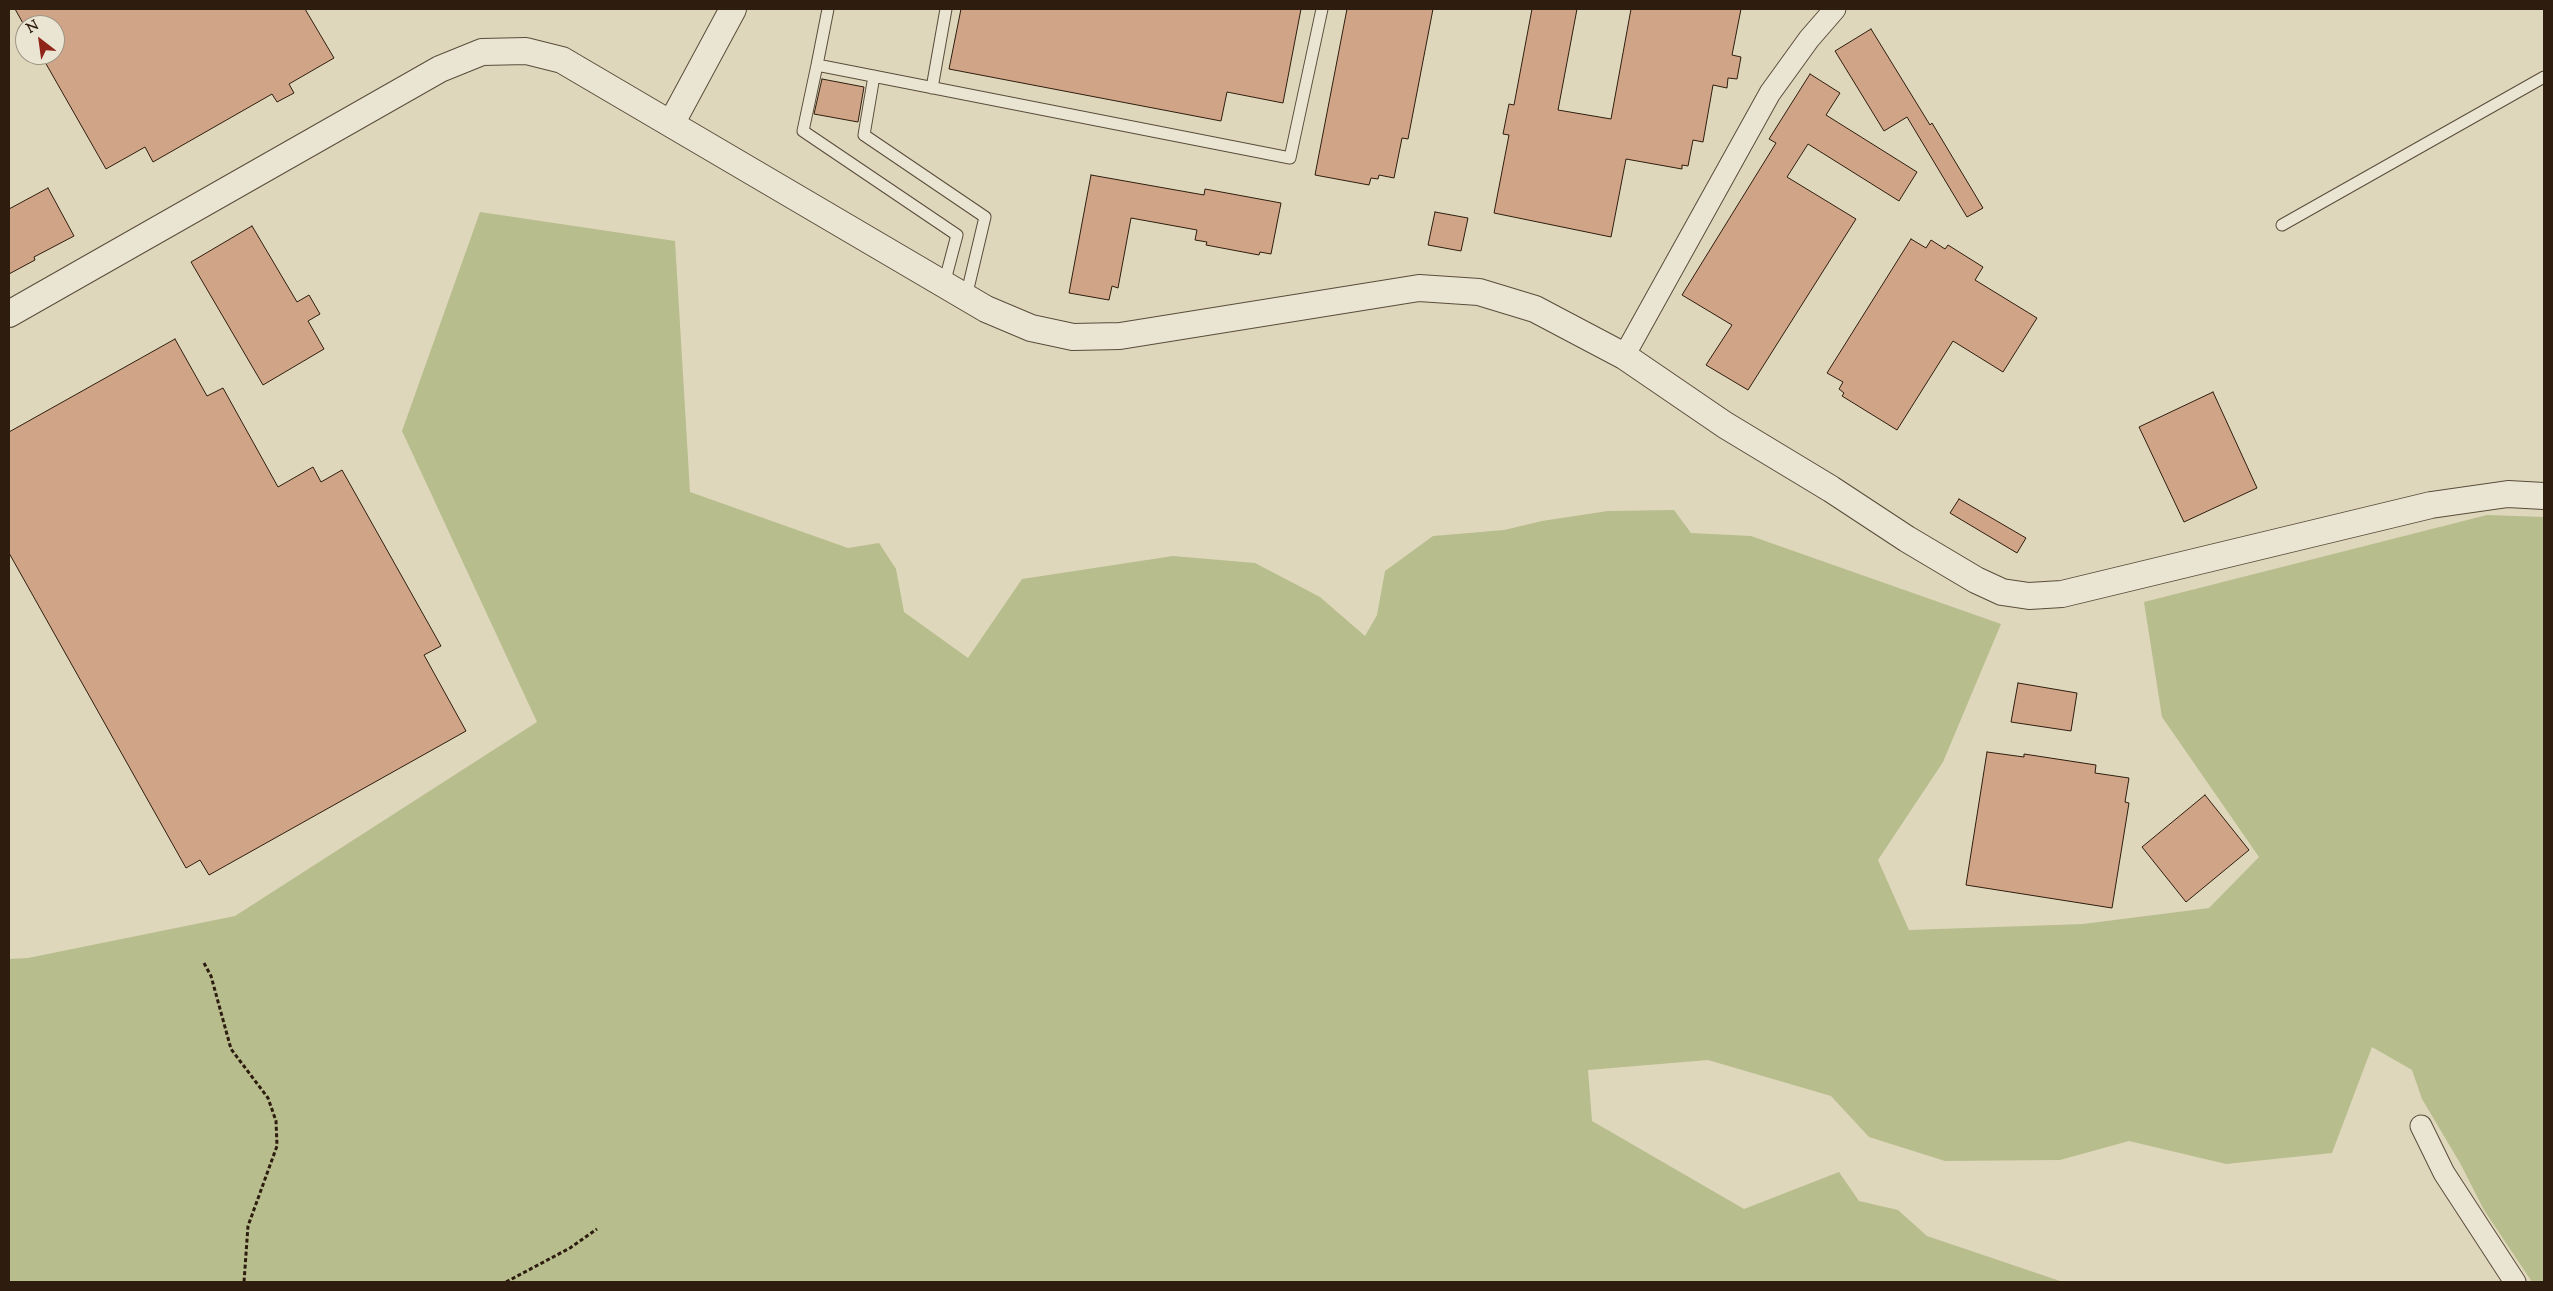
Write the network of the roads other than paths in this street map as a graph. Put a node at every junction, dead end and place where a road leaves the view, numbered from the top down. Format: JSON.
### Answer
{"nodes":[{"id":1,"x":733,"y":9,"type":"edge"},
{"id":2,"x":828,"y":9,"type":"edge"},
{"id":3,"x":946,"y":9,"type":"edge"},
{"id":4,"x":1322,"y":9,"type":"edge"},
{"id":5,"x":1835,"y":9,"type":"edge"},
{"id":6,"x":817,"y":65,"type":"junction"},
{"id":7,"x":874,"y":76,"type":"junction"},
{"id":8,"x":2544,"y":77,"type":"edge"},
{"id":9,"x":932,"y":88,"type":"junction"},
{"id":10,"x":671,"y":124,"type":"junction"},
{"id":11,"x":2282,"y":225,"type":"dead end"},
{"id":12,"x":944,"y":284,"type":"junction"},
{"id":13,"x":966,"y":298,"type":"junction"},
{"id":14,"x":9,"y":314,"type":"edge"},
{"id":15,"x":1624,"y":356,"type":"junction"},
{"id":16,"x":2544,"y":496,"type":"edge"},
{"id":17,"x":2421,"y":1126,"type":"dead end"},
{"id":18,"x":2515,"y":1282,"type":"edge"}],
"edges":[{"from":1,"to":10,"type":"street"},
{"from":2,"to":6,"type":"lane"},
{"from":3,"to":9,"type":"lane"},
{"from":4,"to":9,"type":"lane"},
{"from":5,"to":15,"type":"street"},
{"from":6,"to":7,"type":"lane"},
{"from":6,"to":12,"type":"lane"},
{"from":7,"to":9,"type":"lane"},
{"from":7,"to":13,"type":"lane"},
{"from":8,"to":11,"type":"lane"},
{"from":10,"to":12,"type":"street"},
{"from":10,"to":14,"type":"street"},
{"from":12,"to":13,"type":"street"},
{"from":13,"to":15,"type":"street"},
{"from":15,"to":16,"type":"street"},
{"from":17,"to":18,"type":"street"}]}
